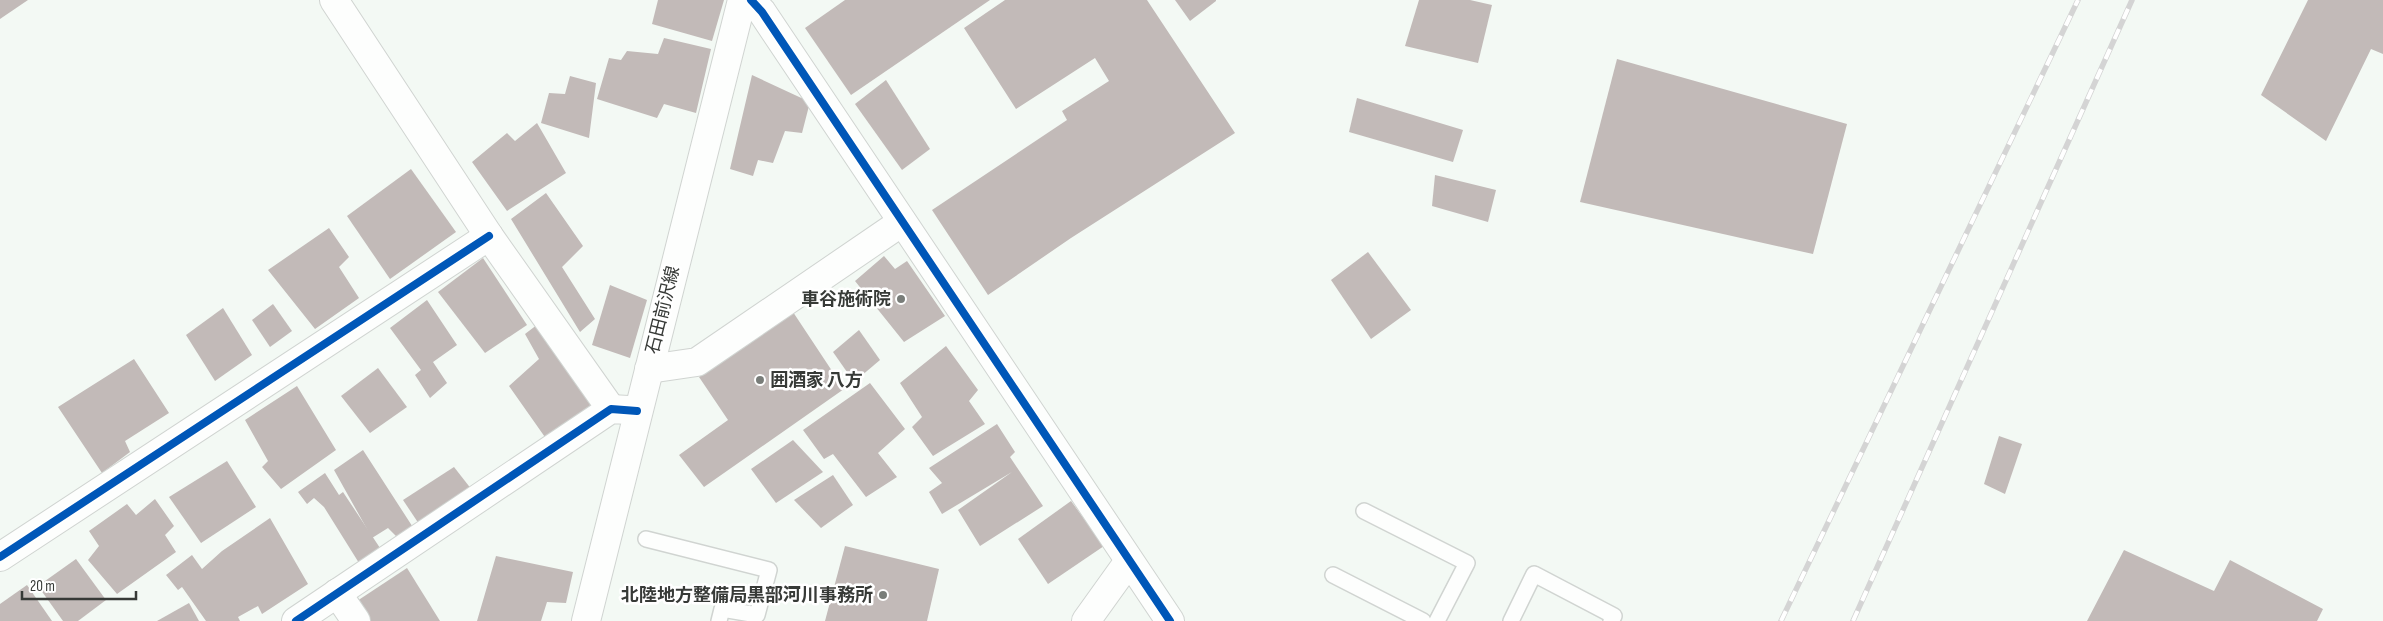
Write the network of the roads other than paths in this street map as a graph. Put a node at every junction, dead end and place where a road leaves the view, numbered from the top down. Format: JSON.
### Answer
{"nodes":[{"id":1,"x":334,"y":0,"type":"edge"},
{"id":2,"x":742,"y":0,"type":"edge"},
{"id":3,"x":751,"y":0,"type":"edge"},
{"id":4,"x":902,"y":222,"type":"junction"},
{"id":5,"x":489,"y":236,"type":"junction"},
{"id":6,"x":649,"y":369,"type":"junction"},
{"id":7,"x":610,"y":409,"type":"junction"},
{"id":8,"x":637,"y":411,"type":"junction"},
{"id":9,"x":1364,"y":510,"type":"dead end"},
{"id":10,"x":646,"y":539,"type":"dead end"},
{"id":11,"x":0,"y":556,"type":"edge"},
{"id":12,"x":1129,"y":560,"type":"junction"},
{"id":13,"x":1333,"y":574,"type":"dead end"},
{"id":14,"x":337,"y":593,"type":"junction"},
{"id":15,"x":296,"y":621,"type":"edge"},
{"id":16,"x":356,"y":621,"type":"edge"},
{"id":17,"x":586,"y":621,"type":"edge"},
{"id":18,"x":719,"y":621,"type":"edge"},
{"id":19,"x":1086,"y":621,"type":"edge"},
{"id":20,"x":1170,"y":621,"type":"edge"},
{"id":21,"x":1423,"y":621,"type":"edge"},
{"id":22,"x":1437,"y":621,"type":"edge"},
{"id":23,"x":1511,"y":621,"type":"edge"},
{"id":24,"x":1611,"y":621,"type":"edge"}],
"edges":[{"from":1,"to":5,"type":"street"},
{"from":2,"to":6,"type":"street","name":"石田前沢線"},
{"from":3,"to":4,"type":"street"},
{"from":4,"to":6,"type":"street"},
{"from":4,"to":12,"type":"street"},
{"from":5,"to":7,"type":"street"},
{"from":5,"to":11,"type":"street"},
{"from":6,"to":8,"type":"street","name":"石田前沢線"},
{"from":7,"to":8,"type":"street"},
{"from":7,"to":14,"type":"street"},
{"from":8,"to":17,"type":"street","name":"石田前沢線"},
{"from":9,"to":22,"type":"lane"},
{"from":10,"to":18,"type":"lane"},
{"from":12,"to":19,"type":"street"},
{"from":12,"to":20,"type":"street"},
{"from":13,"to":21,"type":"lane"},
{"from":14,"to":15,"type":"street"},
{"from":14,"to":16,"type":"street"},
{"from":23,"to":24,"type":"lane"}]}
